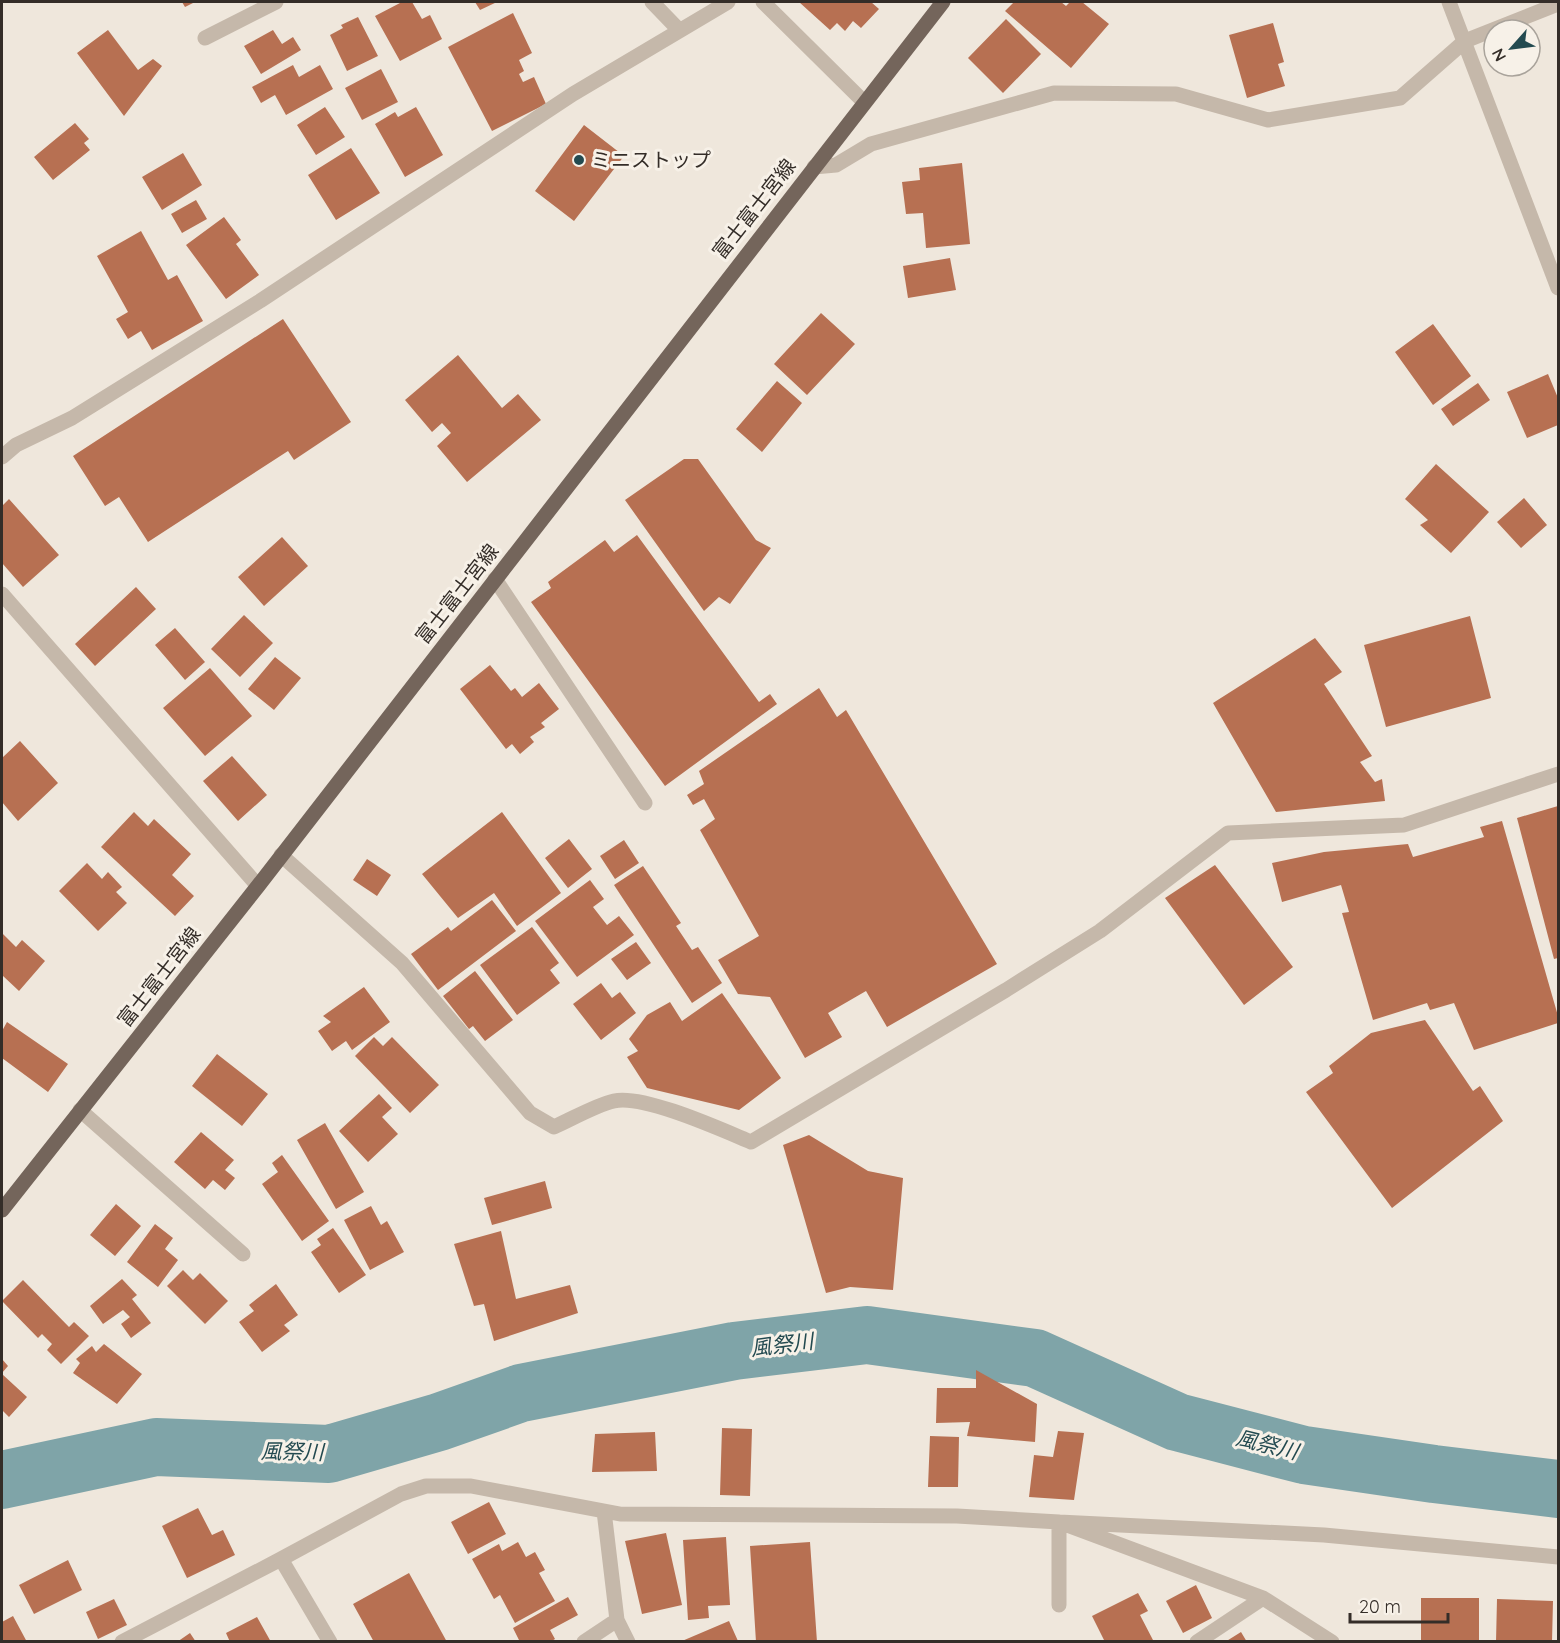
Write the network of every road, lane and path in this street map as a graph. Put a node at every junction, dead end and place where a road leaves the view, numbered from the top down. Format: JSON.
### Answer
{"nodes":[{"id":1,"x":276,"y":2,"type":"edge"},
{"id":2,"x":652,"y":2,"type":"edge"},
{"id":3,"x":728,"y":2,"type":"edge"},
{"id":4,"x":763,"y":2,"type":"edge"},
{"id":5,"x":943,"y":2,"type":"edge"},
{"id":6,"x":1449,"y":2,"type":"edge"},
{"id":7,"x":1558,"y":4,"type":"edge"},
{"id":8,"x":679,"y":30,"type":"junction"},
{"id":9,"x":205,"y":38,"type":"dead end"},
{"id":10,"x":1465,"y":41,"type":"junction"},
{"id":11,"x":864,"y":102,"type":"junction"},
{"id":12,"x":814,"y":167,"type":"junction"},
{"id":13,"x":1558,"y":288,"type":"edge"},
{"id":14,"x":2,"y":458,"type":"edge"},
{"id":15,"x":495,"y":579,"type":"junction"},
{"id":16,"x":2,"y":594,"type":"edge"},
{"id":17,"x":1558,"y":774,"type":"edge"},
{"id":18,"x":645,"y":803,"type":"dead end"},
{"id":19,"x":281,"y":855,"type":"junction"},
{"id":20,"x":258,"y":886,"type":"junction"},
{"id":21,"x":80,"y":1110,"type":"junction"},
{"id":22,"x":2,"y":1210,"type":"edge"},
{"id":23,"x":243,"y":1254,"type":"dead end"},
{"id":24,"x":604,"y":1511,"type":"junction"},
{"id":25,"x":1059,"y":1522,"type":"junction"},
{"id":26,"x":1558,"y":1557,"type":"edge"},
{"id":27,"x":281,"y":1559,"type":"junction"},
{"id":28,"x":1263,"y":1598,"type":"junction"},
{"id":29,"x":1059,"y":1605,"type":"dead end"},
{"id":30,"x":617,"y":1620,"type":"junction"},
{"id":31,"x":122,"y":1641,"type":"edge"},
{"id":32,"x":330,"y":1641,"type":"edge"},
{"id":33,"x":584,"y":1641,"type":"edge"},
{"id":34,"x":628,"y":1641,"type":"edge"},
{"id":35,"x":1197,"y":1641,"type":"edge"},
{"id":36,"x":1332,"y":1641,"type":"edge"}],
"edges":[{"from":1,"to":9,"type":"street"},
{"from":2,"to":8,"type":"street"},
{"from":3,"to":8,"type":"street"},
{"from":4,"to":11,"type":"street"},
{"from":5,"to":11,"type":"main road","name":"富士富士宮線"},
{"from":6,"to":10,"type":"street"},
{"from":7,"to":10,"type":"street"},
{"from":8,"to":14,"type":"street"},
{"from":10,"to":12,"type":"street"},
{"from":10,"to":13,"type":"street"},
{"from":11,"to":12,"type":"main road","name":"富士富士宮線"},
{"from":12,"to":15,"type":"main road","name":"富士富士宮線"},
{"from":15,"to":18,"type":"street"},
{"from":15,"to":19,"type":"main road","name":"富士富士宮線"},
{"from":16,"to":20,"type":"street"},
{"from":17,"to":19,"type":"street"},
{"from":19,"to":20,"type":"main road","name":"富士富士宮線"},
{"from":20,"to":21,"type":"main road","name":"富士富士宮線"},
{"from":21,"to":22,"type":"main road","name":"富士富士宮線"},
{"from":21,"to":23,"type":"street"},
{"from":24,"to":25,"type":"street"},
{"from":24,"to":27,"type":"street"},
{"from":24,"to":30,"type":"street"},
{"from":25,"to":26,"type":"street"},
{"from":25,"to":28,"type":"street"},
{"from":25,"to":29,"type":"street"},
{"from":27,"to":31,"type":"street"},
{"from":27,"to":32,"type":"street"},
{"from":28,"to":35,"type":"street"},
{"from":28,"to":36,"type":"street"},
{"from":30,"to":33,"type":"street"},
{"from":30,"to":34,"type":"street"}]}
